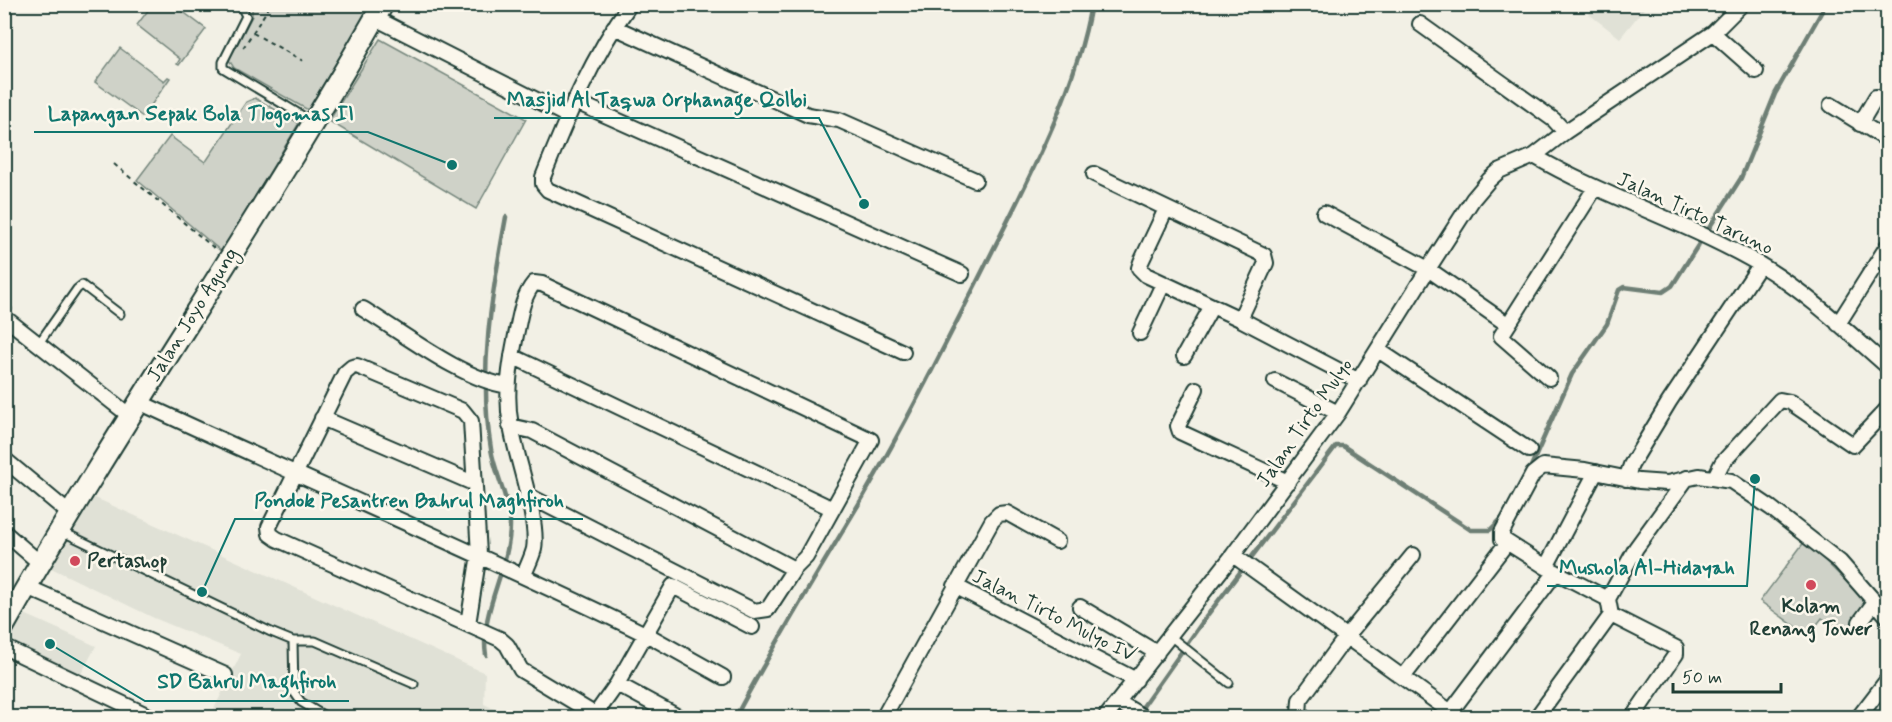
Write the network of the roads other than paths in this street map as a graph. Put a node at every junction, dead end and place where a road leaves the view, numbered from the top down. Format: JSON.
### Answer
{"nodes":[{"id":1,"x":240,"y":4,"type":"edge"},
{"id":2,"x":630,"y":4,"type":"edge"},
{"id":3,"x":1742,"y":4,"type":"edge"},
{"id":4,"x":379,"y":11,"type":"edge"},
{"id":5,"x":1420,"y":24,"type":"dead end"},
{"id":6,"x":614,"y":27,"type":"junction"},
{"id":7,"x":1713,"y":33,"type":"junction"},
{"id":8,"x":1756,"y":71,"type":"dead end"},
{"id":9,"x":1887,"y":98,"type":"edge"},
{"id":10,"x":574,"y":101,"type":"junction"},
{"id":11,"x":1830,"y":105,"type":"dead end"},
{"id":12,"x":568,"y":116,"type":"junction"},
{"id":13,"x":313,"y":122,"type":"junction"},
{"id":14,"x":1860,"y":124,"type":"junction"},
{"id":15,"x":1565,"y":132,"type":"junction"},
{"id":16,"x":1887,"y":140,"type":"edge"},
{"id":17,"x":1533,"y":156,"type":"junction"},
{"id":18,"x":1094,"y":174,"type":"dead end"},
{"id":19,"x":975,"y":180,"type":"dead end"},
{"id":20,"x":1595,"y":188,"type":"junction"},
{"id":21,"x":1166,"y":209,"type":"junction"},
{"id":22,"x":1324,"y":213,"type":"dead end"},
{"id":23,"x":1887,"y":245,"type":"edge"},
{"id":24,"x":1760,"y":265,"type":"junction"},
{"id":25,"x":1428,"y":269,"type":"junction"},
{"id":26,"x":962,"y":274,"type":"dead end"},
{"id":27,"x":1163,"y":284,"type":"junction"},
{"id":28,"x":1212,"y":306,"type":"junction"},
{"id":29,"x":4,"y":308,"type":"edge"},
{"id":30,"x":363,"y":309,"type":"dead end"},
{"id":31,"x":120,"y":314,"type":"dead end"},
{"id":32,"x":4,"y":315,"type":"edge"},
{"id":33,"x":1240,"y":319,"type":"junction"},
{"id":34,"x":1508,"y":324,"type":"junction"},
{"id":35,"x":1838,"y":324,"type":"junction"},
{"id":36,"x":1140,"y":333,"type":"dead end"},
{"id":37,"x":39,"y":344,"type":"junction"},
{"id":38,"x":1378,"y":350,"type":"junction"},
{"id":39,"x":903,"y":352,"type":"dead end"},
{"id":40,"x":512,"y":356,"type":"junction"},
{"id":41,"x":1184,"y":356,"type":"dead end"},
{"id":42,"x":1887,"y":367,"type":"edge"},
{"id":43,"x":1549,"y":378,"type":"dead end"},
{"id":44,"x":1275,"y":381,"type":"dead end"},
{"id":45,"x":1359,"y":381,"type":"junction"},
{"id":46,"x":501,"y":385,"type":"junction"},
{"id":47,"x":1196,"y":389,"type":"dead end"},
{"id":48,"x":1887,"y":408,"type":"edge"},
{"id":49,"x":134,"y":409,"type":"junction"},
{"id":50,"x":1338,"y":413,"type":"junction"},
{"id":51,"x":322,"y":418,"type":"junction"},
{"id":52,"x":510,"y":426,"type":"junction"},
{"id":53,"x":1529,"y":450,"type":"dead end"},
{"id":54,"x":4,"y":459,"type":"edge"},
{"id":55,"x":1718,"y":471,"type":"junction"},
{"id":56,"x":1596,"y":472,"type":"junction"},
{"id":57,"x":1628,"y":473,"type":"junction"},
{"id":58,"x":294,"y":475,"type":"junction"},
{"id":59,"x":1687,"y":478,"type":"junction"},
{"id":60,"x":1288,"y":482,"type":"junction"},
{"id":61,"x":473,"y":483,"type":"junction"},
{"id":62,"x":527,"y":495,"type":"junction"},
{"id":63,"x":833,"y":509,"type":"junction"},
{"id":64,"x":66,"y":523,"type":"junction"},
{"id":65,"x":4,"y":532,"type":"edge"},
{"id":66,"x":1056,"y":541,"type":"dead end"},
{"id":67,"x":1506,"y":544,"type":"junction"},
{"id":68,"x":479,"y":554,"type":"junction"},
{"id":69,"x":1413,"y":555,"type":"dead end"},
{"id":70,"x":1242,"y":561,"type":"junction"},
{"id":71,"x":41,"y":564,"type":"junction"},
{"id":72,"x":794,"y":569,"type":"junction"},
{"id":73,"x":1551,"y":569,"type":"junction"},
{"id":74,"x":518,"y":572,"type":"junction"},
{"id":75,"x":955,"y":586,"type":"junction"},
{"id":76,"x":27,"y":587,"type":"junction"},
{"id":77,"x":1608,"y":599,"type":"junction"},
{"id":78,"x":1874,"y":603,"type":"junction"},
{"id":79,"x":1080,"y":607,"type":"dead end"},
{"id":80,"x":1611,"y":615,"type":"junction"},
{"id":81,"x":1887,"y":617,"type":"edge"},
{"id":82,"x":1860,"y":622,"type":"dead end"},
{"id":83,"x":468,"y":624,"type":"junction"},
{"id":84,"x":4,"y":626,"type":"edge"},
{"id":85,"x":752,"y":627,"type":"dead end"},
{"id":86,"x":644,"y":633,"type":"junction"},
{"id":87,"x":1346,"y":637,"type":"junction"},
{"id":88,"x":1175,"y":639,"type":"junction"},
{"id":89,"x":293,"y":641,"type":"junction"},
{"id":90,"x":4,"y":647,"type":"edge"},
{"id":91,"x":1156,"y":653,"type":"junction"},
{"id":92,"x":225,"y":675,"type":"dead end"},
{"id":93,"x":1404,"y":676,"type":"junction"},
{"id":94,"x":723,"y":677,"type":"dead end"},
{"id":95,"x":1887,"y":679,"type":"edge"},
{"id":96,"x":1136,"y":680,"type":"junction"},
{"id":97,"x":1229,"y":683,"type":"dead end"},
{"id":98,"x":414,"y":684,"type":"dead end"},
{"id":99,"x":617,"y":684,"type":"junction"},
{"id":100,"x":1119,"y":702,"type":"junction"},
{"id":101,"x":890,"y":715,"type":"edge"},
{"id":102,"x":1452,"y":715,"type":"edge"},
{"id":103,"x":593,"y":716,"type":"edge"},
{"id":104,"x":153,"y":717,"type":"edge"},
{"id":105,"x":328,"y":717,"type":"edge"},
{"id":106,"x":680,"y":717,"type":"edge"},
{"id":107,"x":1105,"y":717,"type":"edge"},
{"id":108,"x":1146,"y":717,"type":"edge"},
{"id":109,"x":1304,"y":717,"type":"edge"},
{"id":110,"x":1536,"y":717,"type":"edge"},
{"id":111,"x":1632,"y":717,"type":"edge"},
{"id":112,"x":1858,"y":717,"type":"edge"}],
"edges":[{"from":1,"to":13,"type":"lane"},
{"from":2,"to":6,"type":"street"},
{"from":3,"to":7,"type":"street","name":"Jalan Tirto Mulyo"},
{"from":4,"to":12,"type":"street"},
{"from":4,"to":13,"type":"main road","name":"Jalan Joyo Agung"},
{"from":5,"to":15,"type":"street"},
{"from":6,"to":10,"type":"street"},
{"from":6,"to":19,"type":"street"},
{"from":7,"to":8,"type":"street"},
{"from":7,"to":15,"type":"street","name":"Jalan Tirto Mulyo"},
{"from":9,"to":14,"type":"street"},
{"from":10,"to":12,"type":"street"},
{"from":10,"to":26,"type":"street"},
{"from":11,"to":14,"type":"street"},
{"from":12,"to":39,"type":"street"},
{"from":13,"to":49,"type":"main road","name":"Jalan Joyo Agung"},
{"from":14,"to":16,"type":"street"},
{"from":15,"to":17,"type":"street","name":"Jalan Tirto Mulyo"},
{"from":17,"to":20,"type":"street","name":"Jalan Tirto Taruno"},
{"from":17,"to":25,"type":"street","name":"Jalan Tirto Mulyo"},
{"from":18,"to":21,"type":"street"},
{"from":20,"to":24,"type":"street","name":"Jalan Tirto Taruno"},
{"from":20,"to":34,"type":"street"},
{"from":21,"to":27,"type":"street"},
{"from":21,"to":33,"type":"street"},
{"from":22,"to":25,"type":"street"},
{"from":23,"to":35,"type":"street"},
{"from":24,"to":35,"type":"street","name":"Jalan Tirto Taruno"},
{"from":24,"to":57,"type":"street"},
{"from":25,"to":34,"type":"street"},
{"from":25,"to":38,"type":"street","name":"Jalan Tirto Mulyo"},
{"from":27,"to":28,"type":"street"},
{"from":27,"to":36,"type":"street"},
{"from":28,"to":33,"type":"street"},
{"from":28,"to":41,"type":"street"},
{"from":29,"to":32,"type":"lane"},
{"from":30,"to":46,"type":"street"},
{"from":31,"to":37,"type":"lane"},
{"from":32,"to":37,"type":"street"},
{"from":33,"to":45,"type":"street"},
{"from":34,"to":43,"type":"street"},
{"from":35,"to":42,"type":"street","name":"Jalan Tirto Taruno"},
{"from":37,"to":49,"type":"street"},
{"from":38,"to":45,"type":"street","name":"Jalan Tirto Mulyo"},
{"from":38,"to":53,"type":"street"},
{"from":40,"to":46,"type":"street"},
{"from":40,"to":63,"type":"street"},
{"from":40,"to":63,"type":"street"},
{"from":44,"to":50,"type":"street"},
{"from":45,"to":50,"type":"street","name":"Jalan Tirto Mulyo"},
{"from":46,"to":52,"type":"street"},
{"from":47,"to":60,"type":"street"},
{"from":48,"to":55,"type":"street"},
{"from":49,"to":58,"type":"street"},
{"from":49,"to":64,"type":"main road","name":"Jalan Joyo Agung"},
{"from":50,"to":60,"type":"street","name":"Jalan Tirto Mulyo"},
{"from":51,"to":58,"type":"street"},
{"from":51,"to":61,"type":"street"},
{"from":51,"to":61,"type":"street"},
{"from":52,"to":62,"type":"street"},
{"from":52,"to":72,"type":"street"},
{"from":54,"to":64,"type":"street"},
{"from":55,"to":59,"type":"street"},
{"from":55,"to":78,"type":"street"},
{"from":56,"to":57,"type":"street"},
{"from":56,"to":67,"type":"street"},
{"from":56,"to":73,"type":"street"},
{"from":57,"to":59,"type":"street"},
{"from":58,"to":68,"type":"street"},
{"from":58,"to":83,"type":"street"},
{"from":59,"to":77,"type":"street"},
{"from":60,"to":70,"type":"street","name":"Jalan Tirto Mulyo"},
{"from":61,"to":68,"type":"street"},
{"from":62,"to":72,"type":"street"},
{"from":62,"to":74,"type":"street"},
{"from":63,"to":72,"type":"street"},
{"from":64,"to":71,"type":"main road","name":"Jalan Joyo Agung"},
{"from":64,"to":89,"type":"lane"},
{"from":65,"to":71,"type":"street"},
{"from":66,"to":75,"type":"street"},
{"from":67,"to":73,"type":"street"},
{"from":67,"to":93,"type":"street"},
{"from":68,"to":74,"type":"street"},
{"from":68,"to":83,"type":"street"},
{"from":69,"to":87,"type":"street"},
{"from":70,"to":87,"type":"street"},
{"from":70,"to":88,"type":"street","name":"Jalan Tirto Mulyo"},
{"from":71,"to":76,"type":"main road","name":"Jalan Joyo Agung"},
{"from":73,"to":77,"type":"street"},
{"from":73,"to":102,"type":"street"},
{"from":74,"to":86,"type":"street"},
{"from":75,"to":96,"type":"street","name":"Jalan Tirto Mulyo IV"},
{"from":75,"to":101,"type":"street"},
{"from":76,"to":84,"type":"main road","name":"Jalan Joyo Agung"},
{"from":76,"to":92,"type":"street"},
{"from":77,"to":80,"type":"street"},
{"from":78,"to":81,"type":"street"},
{"from":78,"to":82,"type":"street"},
{"from":79,"to":91,"type":"street"},
{"from":80,"to":110,"type":"street"},
{"from":80,"to":111,"type":"street"},
{"from":83,"to":103,"type":"street"},
{"from":85,"to":86,"type":"street"},
{"from":86,"to":94,"type":"street"},
{"from":86,"to":99,"type":"street"},
{"from":87,"to":93,"type":"street"},
{"from":87,"to":109,"type":"street"},
{"from":88,"to":91,"type":"street","name":"Jalan Tirto Mulyo"},
{"from":88,"to":97,"type":"lane"},
{"from":89,"to":98,"type":"lane"},
{"from":89,"to":105,"type":"lane"},
{"from":90,"to":104,"type":"street"},
{"from":91,"to":96,"type":"street","name":"Jalan Tirto Mulyo"},
{"from":93,"to":102,"type":"street"},
{"from":95,"to":112,"type":"street"},
{"from":96,"to":100,"type":"street","name":"Jalan Tirto Mulyo"},
{"from":99,"to":103,"type":"street"},
{"from":99,"to":106,"type":"street"},
{"from":100,"to":107,"type":"street","name":"Jalan Tirto Mulyo"},
{"from":100,"to":108,"type":"street"}]}
